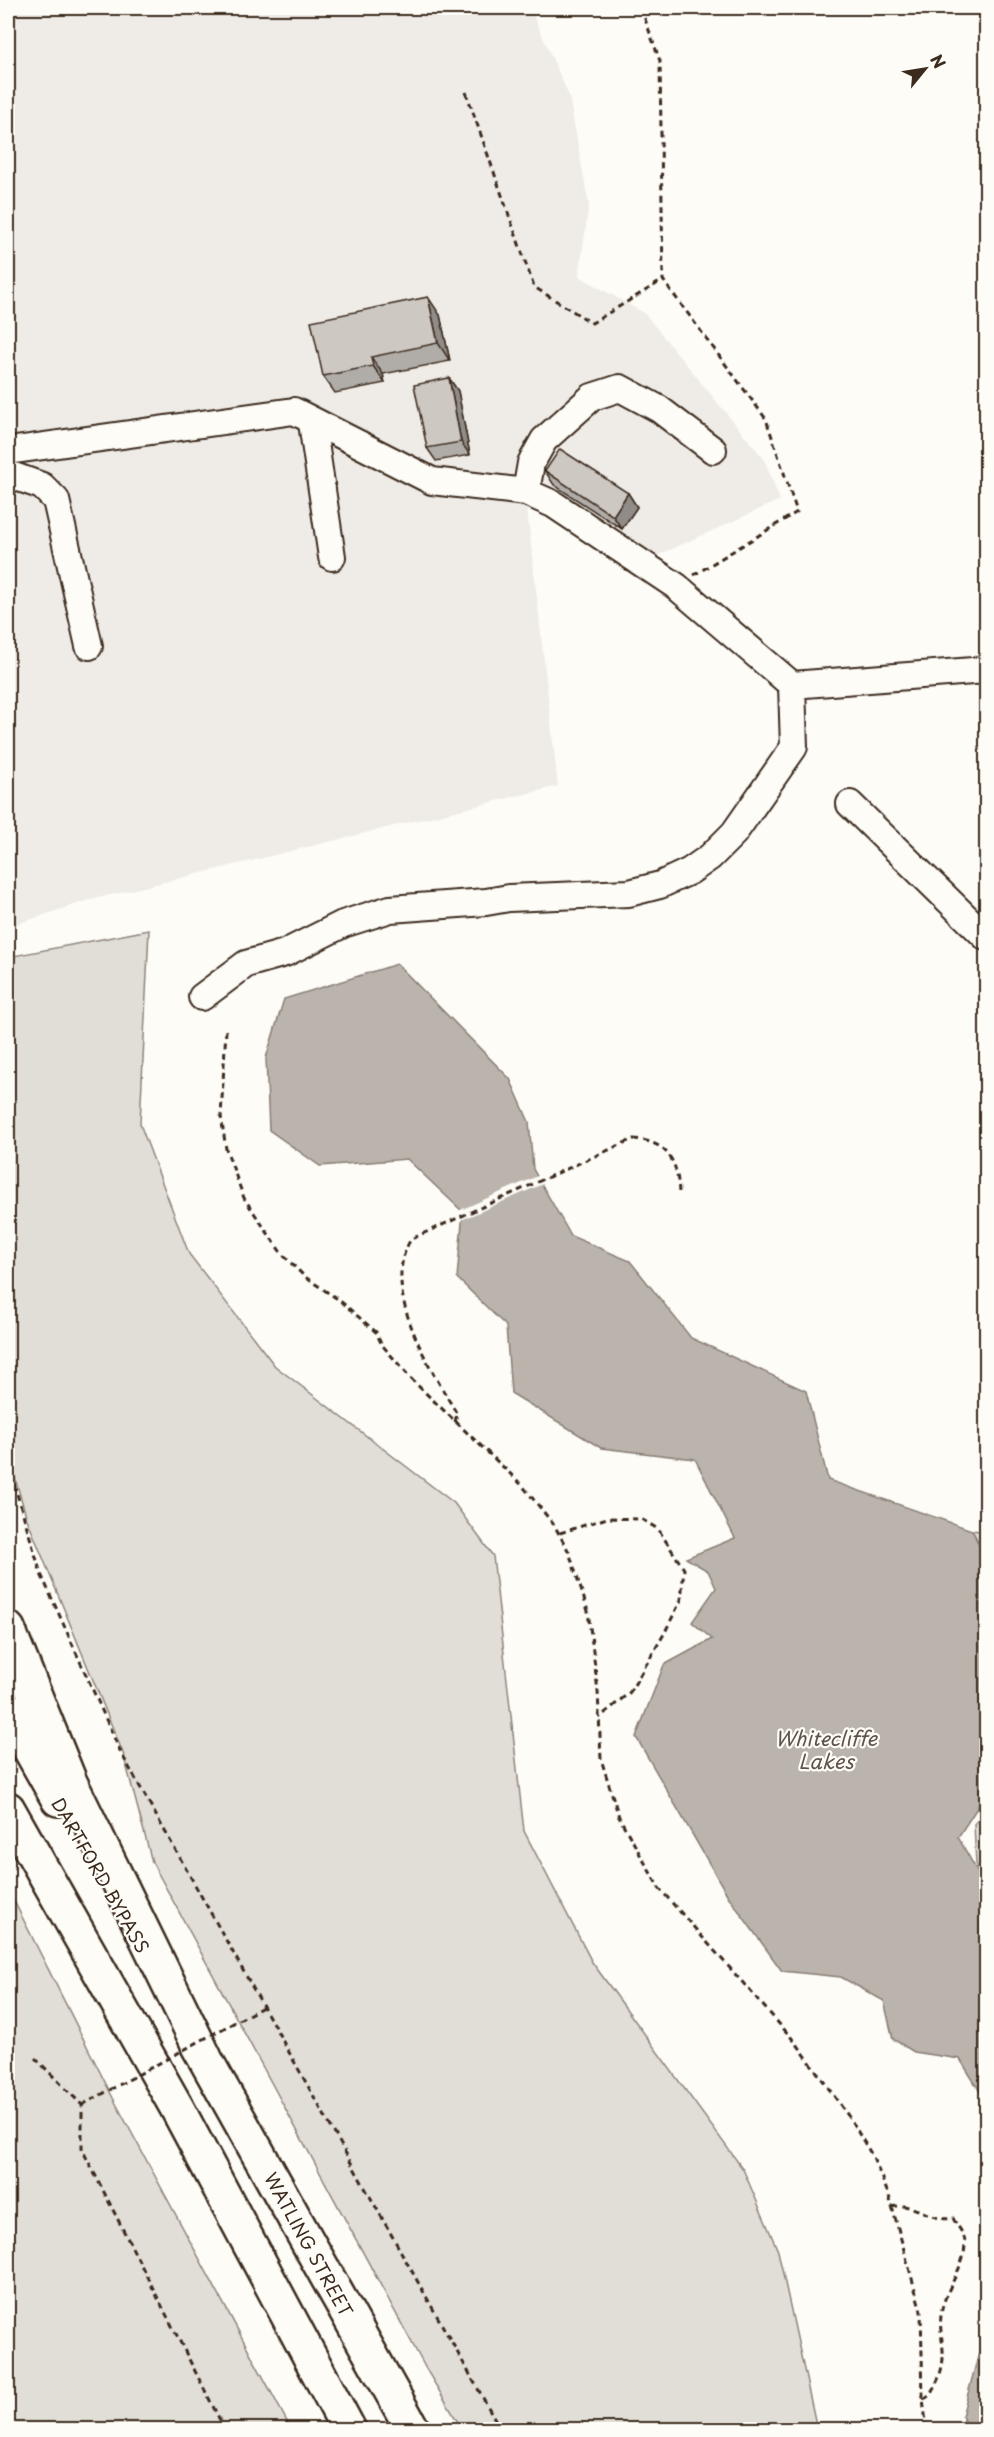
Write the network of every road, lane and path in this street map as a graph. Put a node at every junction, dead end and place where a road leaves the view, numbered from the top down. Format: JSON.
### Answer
{"nodes":[{"id":1,"x":641,"y":8,"type":"edge"},
{"id":2,"x":466,"y":92,"type":"dead end"},
{"id":3,"x":663,"y":280,"type":"junction"},
{"id":4,"x":312,"y":423,"type":"junction"},
{"id":5,"x":713,"y":450,"type":"dead end"},
{"id":6,"x":8,"y":451,"type":"edge"},
{"id":7,"x":8,"y":474,"type":"edge"},
{"id":8,"x":526,"y":492,"type":"junction"},
{"id":9,"x":332,"y":557,"type":"dead end"},
{"id":10,"x":676,"y":586,"type":"junction"},
{"id":11,"x":89,"y":646,"type":"dead end"},
{"id":12,"x":987,"y":670,"type":"edge"},
{"id":13,"x":792,"y":685,"type":"junction"},
{"id":14,"x":850,"y":804,"type":"dead end"},
{"id":15,"x":987,"y":937,"type":"edge"},
{"id":16,"x":202,"y":997,"type":"dead end"},
{"id":17,"x":226,"y":1030,"type":"dead end"},
{"id":18,"x":679,"y":1194,"type":"dead end"},
{"id":19,"x":455,"y":1422,"type":"junction"},
{"id":20,"x":8,"y":1464,"type":"edge"},
{"id":21,"x":559,"y":1534,"type":"junction"},
{"id":22,"x":8,"y":1629,"type":"edge"},
{"id":23,"x":8,"y":1710,"type":"edge"},
{"id":24,"x":599,"y":1718,"type":"junction"},
{"id":25,"x":8,"y":1809,"type":"edge"},
{"id":26,"x":263,"y":2007,"type":"junction"},
{"id":27,"x":199,"y":2048,"type":"junction"},
{"id":28,"x":35,"y":2058,"type":"dead end"},
{"id":29,"x":82,"y":2105,"type":"junction"},
{"id":30,"x":892,"y":2206,"type":"junction"},
{"id":31,"x":923,"y":2398,"type":"junction"},
{"id":32,"x":225,"y":2430,"type":"edge"},
{"id":33,"x":350,"y":2430,"type":"edge"},
{"id":34,"x":413,"y":2430,"type":"edge"},
{"id":35,"x":501,"y":2430,"type":"edge"},
{"id":36,"x":927,"y":2430,"type":"edge"}],
"edges":[{"from":1,"to":3,"type":"path"},
{"from":2,"to":3,"type":"path"},
{"from":3,"to":10,"type":"path"},
{"from":4,"to":6,"type":"street"},
{"from":4,"to":8,"type":"street"},
{"from":4,"to":9,"type":"street"},
{"from":5,"to":8,"type":"street"},
{"from":7,"to":11,"type":"street"},
{"from":8,"to":10,"type":"street"},
{"from":10,"to":13,"type":"street"},
{"from":12,"to":13,"type":"street"},
{"from":13,"to":16,"type":"street"},
{"from":14,"to":15,"type":"street"},
{"from":17,"to":19,"type":"path"},
{"from":18,"to":19,"type":"path"},
{"from":19,"to":21,"type":"path"},
{"from":20,"to":26,"type":"path"},
{"from":21,"to":24,"type":"path"},
{"from":21,"to":24,"type":"path"},
{"from":22,"to":27,"type":"highway"},
{"from":23,"to":27,"type":"highway","name":"DARTFORD BYPASS"},
{"from":24,"to":30,"type":"path"},
{"from":25,"to":33,"type":"highway"},
{"from":26,"to":29,"type":"path","bridge":true},
{"from":26,"to":35,"type":"path"},
{"from":27,"to":34,"type":"highway","name":"WATLING STREET"},
{"from":28,"to":29,"type":"path"},
{"from":29,"to":32,"type":"path"},
{"from":30,"to":31,"type":"path"},
{"from":30,"to":31,"type":"path"},
{"from":31,"to":36,"type":"path"}]}
